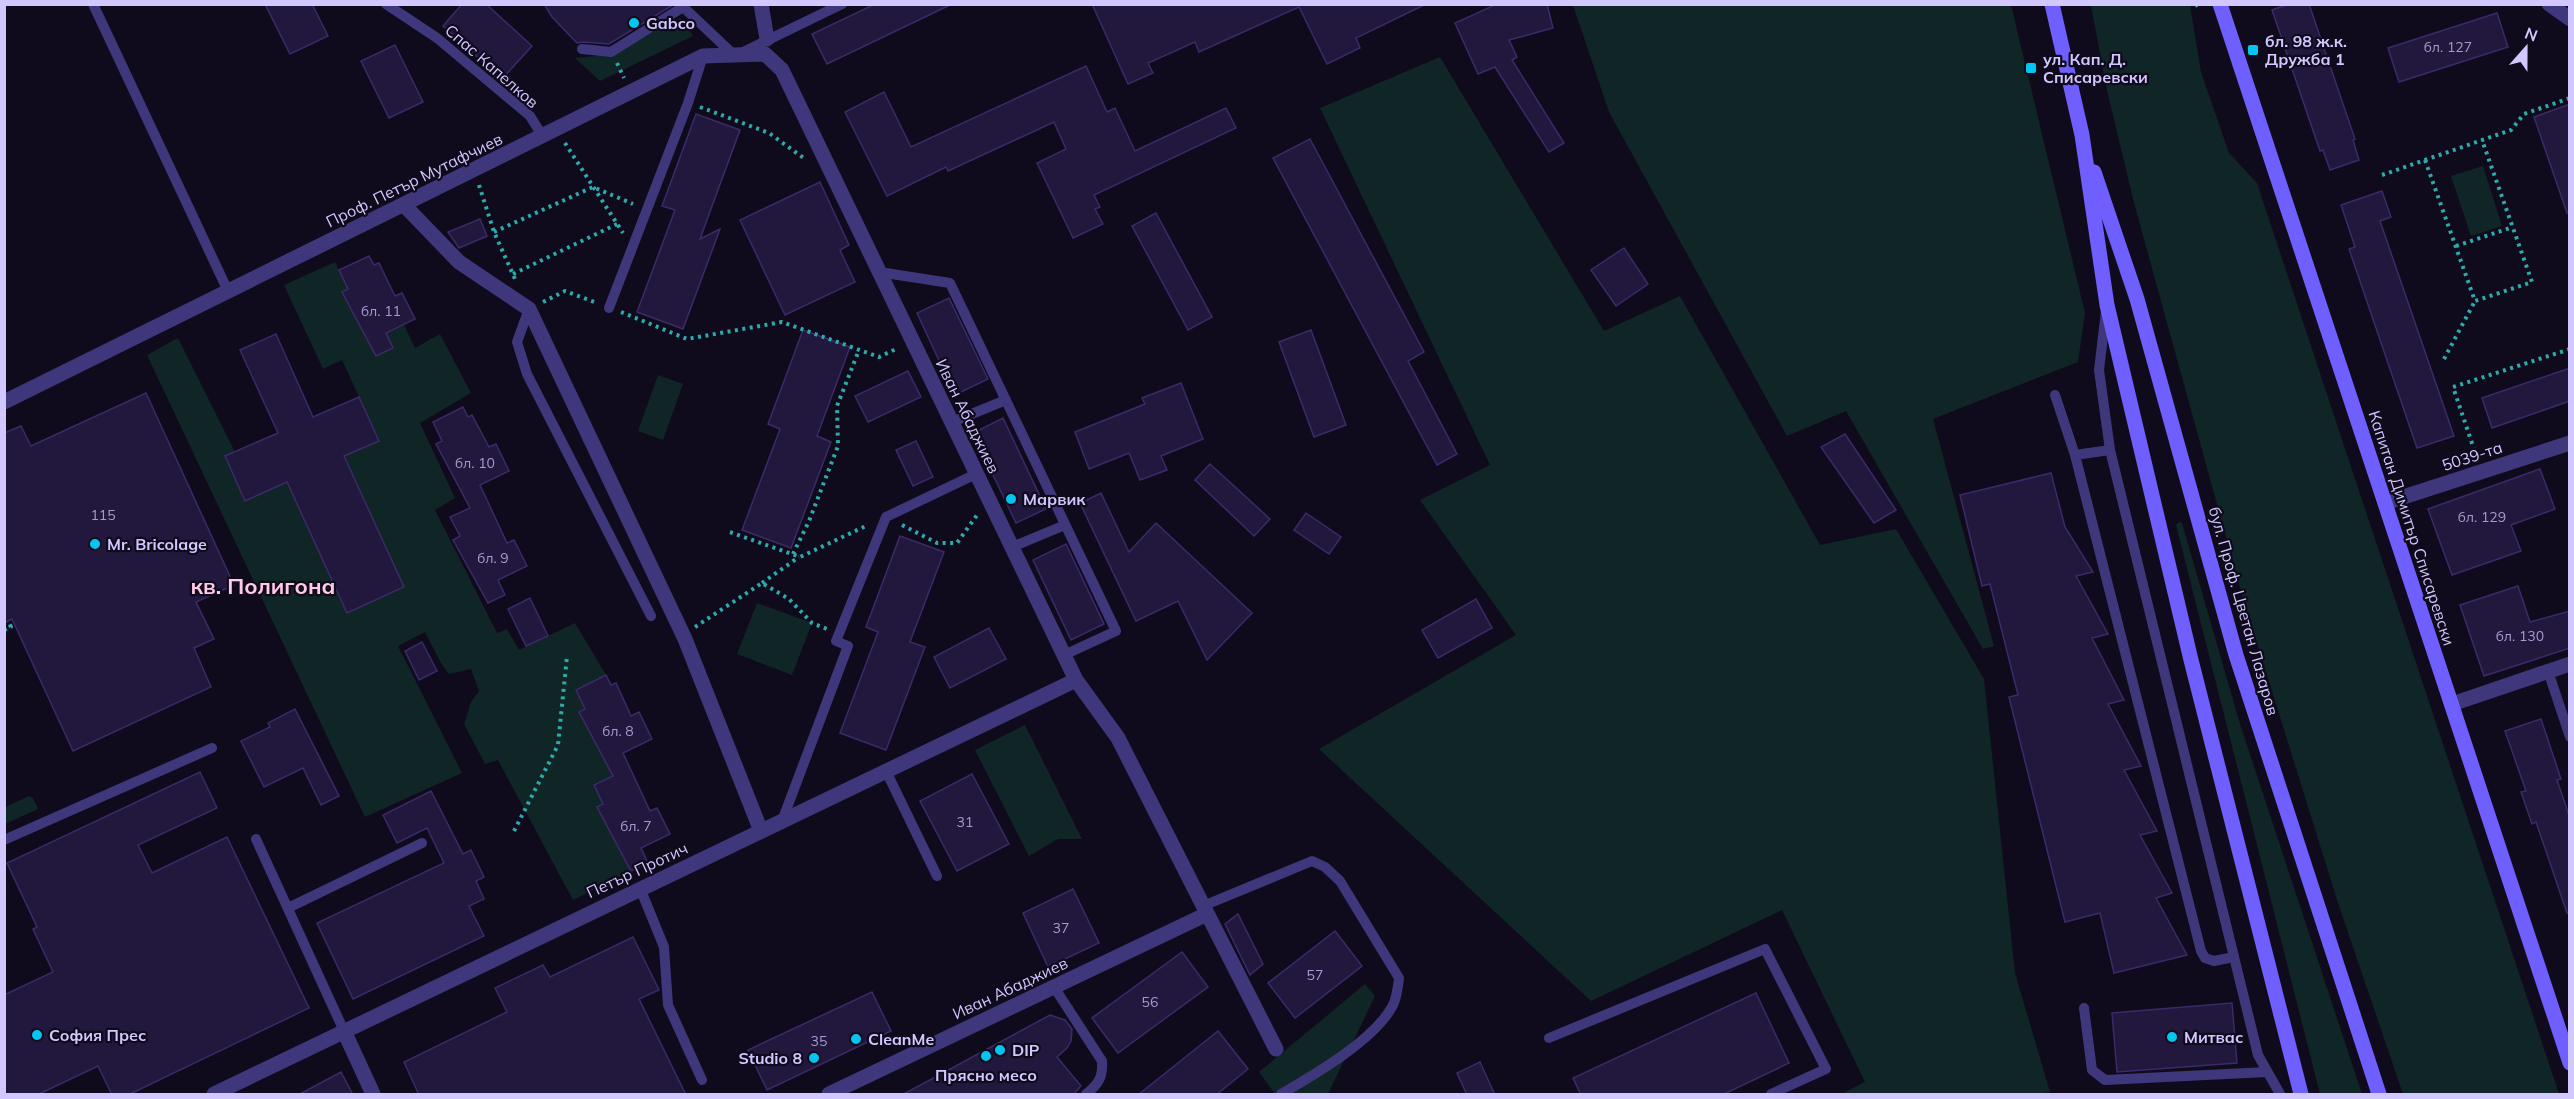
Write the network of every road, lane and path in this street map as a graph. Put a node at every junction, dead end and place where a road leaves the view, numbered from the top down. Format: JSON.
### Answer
{"nodes":[{"id":1,"x":93,"y":4,"type":"edge"},
{"id":2,"x":386,"y":4,"type":"edge"},
{"id":3,"x":761,"y":4,"type":"edge"},
{"id":4,"x":842,"y":4,"type":"edge"},
{"id":5,"x":2052,"y":4,"type":"edge"},
{"id":6,"x":2220,"y":4,"type":"edge"},
{"id":7,"x":2549,"y":4,"type":"edge"},
{"id":8,"x":682,"y":6,"type":"edge"},
{"id":9,"x":2570,"y":19,"type":"edge"},
{"id":10,"x":767,"y":39,"type":"junction"},
{"id":11,"x":582,"y":49,"type":"dead end"},
{"id":12,"x":611,"y":52,"type":"junction"},
{"id":13,"x":703,"y":56,"type":"junction"},
{"id":14,"x":735,"y":56,"type":"junction"},
{"id":15,"x":631,"y":92,"type":"junction"},
{"id":16,"x":2570,"y":98,"type":"edge"},
{"id":17,"x":688,"y":103,"type":"junction"},
{"id":18,"x":550,"y":133,"type":"junction"},
{"id":19,"x":2082,"y":135,"type":"junction"},
{"id":20,"x":2482,"y":140,"type":"junction"},
{"id":21,"x":2425,"y":159,"type":"junction"},
{"id":22,"x":807,"y":160,"type":"dead end"},
{"id":23,"x":474,"y":171,"type":"junction"},
{"id":24,"x":2382,"y":175,"type":"dead end"},
{"id":25,"x":593,"y":187,"type":"junction"},
{"id":26,"x":404,"y":205,"type":"junction"},
{"id":27,"x":646,"y":209,"type":"junction"},
{"id":28,"x":617,"y":224,"type":"junction"},
{"id":29,"x":2513,"y":227,"type":"junction"},
{"id":30,"x":494,"y":232,"type":"junction"},
{"id":31,"x":2456,"y":246,"type":"junction"},
{"id":32,"x":632,"y":248,"type":"junction"},
{"id":33,"x":879,"y":272,"type":"junction"},
{"id":34,"x":513,"y":274,"type":"junction"},
{"id":35,"x":517,"y":282,"type":"dead end"},
{"id":36,"x":228,"y":291,"type":"junction"},
{"id":37,"x":2475,"y":301,"type":"junction"},
{"id":38,"x":2106,"y":305,"type":"junction"},
{"id":39,"x":609,"y":308,"type":"junction"},
{"id":40,"x":529,"y":309,"type":"junction"},
{"id":41,"x":912,"y":342,"type":"junction"},
{"id":42,"x":2570,"y":349,"type":"edge"},
{"id":43,"x":859,"y":350,"type":"junction"},
{"id":44,"x":2444,"y":359,"type":"dead end"},
{"id":45,"x":2055,"y":395,"type":"dead end"},
{"id":46,"x":1006,"y":400,"type":"junction"},
{"id":47,"x":4,"y":402,"type":"edge"},
{"id":48,"x":952,"y":422,"type":"junction"},
{"id":49,"x":2570,"y":442,"type":"edge"},
{"id":50,"x":2110,"y":450,"type":"junction"},
{"id":51,"x":2075,"y":455,"type":"junction"},
{"id":52,"x":2481,"y":471,"type":"junction"},
{"id":53,"x":976,"y":474,"type":"junction"},
{"id":54,"x":989,"y":499,"type":"junction"},
{"id":55,"x":2385,"y":503,"type":"junction"},
{"id":56,"x":886,"y":517,"type":"junction"},
{"id":57,"x":1065,"y":525,"type":"junction"},
{"id":58,"x":730,"y":532,"type":"dead end"},
{"id":59,"x":1012,"y":547,"type":"junction"},
{"id":60,"x":794,"y":554,"type":"junction"},
{"id":61,"x":800,"y":557,"type":"junction"},
{"id":62,"x":762,"y":584,"type":"junction"},
{"id":63,"x":651,"y":615,"type":"dead end"},
{"id":64,"x":8,"y":621,"type":"dead end"},
{"id":65,"x":4,"y":630,"type":"edge"},
{"id":66,"x":839,"y":634,"type":"junction"},
{"id":67,"x":685,"y":639,"type":"junction"},
{"id":68,"x":1064,"y":655,"type":"junction"},
{"id":69,"x":567,"y":656,"type":"dead end"},
{"id":70,"x":2570,"y":664,"type":"edge"},
{"id":71,"x":2548,"y":671,"type":"junction"},
{"id":72,"x":1076,"y":680,"type":"junction"},
{"id":73,"x":2452,"y":704,"type":"junction"},
{"id":74,"x":2570,"y":737,"type":"edge"},
{"id":75,"x":212,"y":748,"type":"dead end"},
{"id":76,"x":886,"y":771,"type":"junction"},
{"id":77,"x":782,"y":821,"type":"junction"},
{"id":78,"x":514,"y":831,"type":"dead end"},
{"id":79,"x":760,"y":831,"type":"junction"},
{"id":80,"x":256,"y":839,"type":"dead end"},
{"id":81,"x":4,"y":840,"type":"edge"},
{"id":82,"x":422,"y":843,"type":"dead end"},
{"id":83,"x":937,"y":876,"type":"dead end"},
{"id":84,"x":640,"y":888,"type":"junction"},
{"id":85,"x":288,"y":908,"type":"junction"},
{"id":86,"x":1205,"y":910,"type":"junction"},
{"id":87,"x":2234,"y":957,"type":"junction"},
{"id":88,"x":1054,"y":987,"type":"junction"},
{"id":89,"x":2084,"y":1008,"type":"dead end"},
{"id":90,"x":344,"y":1030,"type":"junction"},
{"id":91,"x":1549,"y":1038,"type":"dead end"},
{"id":92,"x":1276,"y":1049,"type":"dead end"},
{"id":93,"x":2570,"y":1063,"type":"edge"},
{"id":94,"x":2267,"y":1072,"type":"junction"},
{"id":95,"x":702,"y":1080,"type":"dead end"},
{"id":96,"x":214,"y":1095,"type":"edge"},
{"id":97,"x":373,"y":1095,"type":"edge"},
{"id":98,"x":829,"y":1095,"type":"edge"},
{"id":99,"x":1086,"y":1095,"type":"edge"},
{"id":100,"x":1281,"y":1095,"type":"edge"},
{"id":101,"x":1771,"y":1095,"type":"edge"},
{"id":102,"x":2280,"y":1095,"type":"edge"},
{"id":103,"x":2301,"y":1095,"type":"edge"},
{"id":104,"x":2379,"y":1095,"type":"edge"}],
"edges":[{"from":1,"to":36,"type":"lane"},
{"from":2,"to":18,"type":"lane","name":"Спас Капелков"},
{"from":3,"to":10,"type":"street"},
{"from":4,"to":10,"type":"lane","name":"Проф. Петър Мутафчиев"},
{"from":5,"to":19,"type":"main road","name":"бул. Проф. Цветан Лазаров"},
{"from":6,"to":55,"type":"main road","name":"Капитан Димитър Списаревски"},
{"from":7,"to":9,"type":"street"},
{"from":8,"to":12,"type":"lane"},
{"from":8,"to":14,"type":"lane"},
{"from":10,"to":14,"type":"lane","name":"Проф. Петър Мутафчиев"},
{"from":11,"to":12,"type":"lane"},
{"from":12,"to":15,"type":"path"},
{"from":13,"to":14,"type":"street","name":"Проф. Петър Мутафчиев"},
{"from":13,"to":15,"type":"street","name":"Проф. Петър Мутафчиев"},
{"from":13,"to":17,"type":"lane"},
{"from":14,"to":33,"type":"street","name":"Иван Абаджиев"},
{"from":15,"to":18,"type":"street","name":"Проф. Петър Мутафчиев"},
{"from":16,"to":20,"type":"path"},
{"from":17,"to":22,"type":"path"},
{"from":17,"to":27,"type":"lane"},
{"from":18,"to":23,"type":"street","name":"Проф. Петър Мутафчиев"},
{"from":18,"to":25,"type":"path"},
{"from":19,"to":38,"type":"main road","name":"бул. Проф. Цветан Лазаров"},
{"from":19,"to":104,"type":"main road","name":"бул. Проф. Цветан Лазаров"},
{"from":20,"to":21,"type":"path"},
{"from":20,"to":29,"type":"path"},
{"from":21,"to":24,"type":"path"},
{"from":21,"to":31,"type":"path"},
{"from":23,"to":26,"type":"street","name":"Проф. Петър Мутафчиев"},
{"from":23,"to":30,"type":"path"},
{"from":25,"to":27,"type":"path"},
{"from":25,"to":28,"type":"path"},
{"from":25,"to":30,"type":"path"},
{"from":26,"to":36,"type":"street","name":"Проф. Петър Мутафчиев"},
{"from":26,"to":40,"type":"street"},
{"from":27,"to":32,"type":"lane"},
{"from":28,"to":32,"type":"path"},
{"from":28,"to":34,"type":"path"},
{"from":29,"to":31,"type":"path"},
{"from":29,"to":37,"type":"path"},
{"from":30,"to":34,"type":"path"},
{"from":31,"to":37,"type":"path"},
{"from":32,"to":39,"type":"lane"},
{"from":33,"to":41,"type":"street","name":"Иван Абаджиев"},
{"from":33,"to":46,"type":"lane"},
{"from":34,"to":35,"type":"path"},
{"from":36,"to":47,"type":"street","name":"Проф. Петър Мутафчиев"},
{"from":37,"to":44,"type":"path"},
{"from":38,"to":50,"type":"lane"},
{"from":38,"to":103,"type":"main road","name":"бул. Проф. Цветан Лазаров"},
{"from":39,"to":40,"type":"path"},
{"from":39,"to":43,"type":"path"},
{"from":40,"to":63,"type":"lane"},
{"from":40,"to":67,"type":"street"},
{"from":41,"to":43,"type":"path"},
{"from":41,"to":48,"type":"street","name":"Иван Абаджиев"},
{"from":42,"to":52,"type":"path"},
{"from":43,"to":60,"type":"path"},
{"from":45,"to":51,"type":"lane"},
{"from":46,"to":48,"type":"lane"},
{"from":46,"to":57,"type":"lane"},
{"from":48,"to":53,"type":"street","name":"Иван Абаджиев"},
{"from":49,"to":52,"type":"street","name":"5039-та"},
{"from":50,"to":51,"type":"lane"},
{"from":50,"to":87,"type":"lane"},
{"from":51,"to":87,"type":"lane"},
{"from":52,"to":55,"type":"street","name":"5039-та"},
{"from":53,"to":54,"type":"street","name":"Иван Абаджиев"},
{"from":53,"to":56,"type":"lane"},
{"from":54,"to":56,"type":"path"},
{"from":54,"to":59,"type":"street","name":"Иван Абаджиев"},
{"from":55,"to":73,"type":"main road","name":"Капитан Димитър Списаревски"},
{"from":56,"to":61,"type":"path"},
{"from":56,"to":66,"type":"lane"},
{"from":57,"to":59,"type":"lane"},
{"from":57,"to":68,"type":"lane"},
{"from":58,"to":60,"type":"path"},
{"from":59,"to":68,"type":"street","name":"Иван Абаджиев"},
{"from":60,"to":61,"type":"path"},
{"from":61,"to":62,"type":"path"},
{"from":62,"to":66,"type":"path"},
{"from":62,"to":67,"type":"path"},
{"from":64,"to":65,"type":"path"},
{"from":66,"to":77,"type":"lane"},
{"from":67,"to":79,"type":"street"},
{"from":68,"to":72,"type":"street","name":"Иван Абаджиев"},
{"from":69,"to":78,"type":"path"},
{"from":70,"to":71,"type":"street"},
{"from":71,"to":73,"type":"street"},
{"from":71,"to":74,"type":"lane"},
{"from":72,"to":76,"type":"street","name":"Петър Протич"},
{"from":72,"to":86,"type":"street","name":"Иван Абаджиев"},
{"from":73,"to":93,"type":"main road","name":"Капитан Димитър Списаревски"},
{"from":75,"to":81,"type":"lane"},
{"from":76,"to":77,"type":"street","name":"Петър Протич"},
{"from":76,"to":83,"type":"lane"},
{"from":77,"to":79,"type":"street","name":"Петър Протич"},
{"from":79,"to":84,"type":"street","name":"Петър Протич"},
{"from":80,"to":85,"type":"lane"},
{"from":82,"to":85,"type":"lane"},
{"from":84,"to":90,"type":"street","name":"Петър Протич"},
{"from":84,"to":95,"type":"lane"},
{"from":85,"to":90,"type":"lane"},
{"from":86,"to":88,"type":"street","name":"Иван Абаджиев"},
{"from":86,"to":92,"type":"street","name":"Иван Абаджиев"},
{"from":86,"to":100,"type":"lane"},
{"from":87,"to":94,"type":"lane"},
{"from":88,"to":98,"type":"street","name":"Иван Абаджиев"},
{"from":88,"to":99,"type":"lane"},
{"from":89,"to":94,"type":"lane"},
{"from":90,"to":96,"type":"street","name":"Петър Протич"},
{"from":90,"to":97,"type":"street"},
{"from":91,"to":101,"type":"lane"},
{"from":94,"to":102,"type":"lane"}]}
